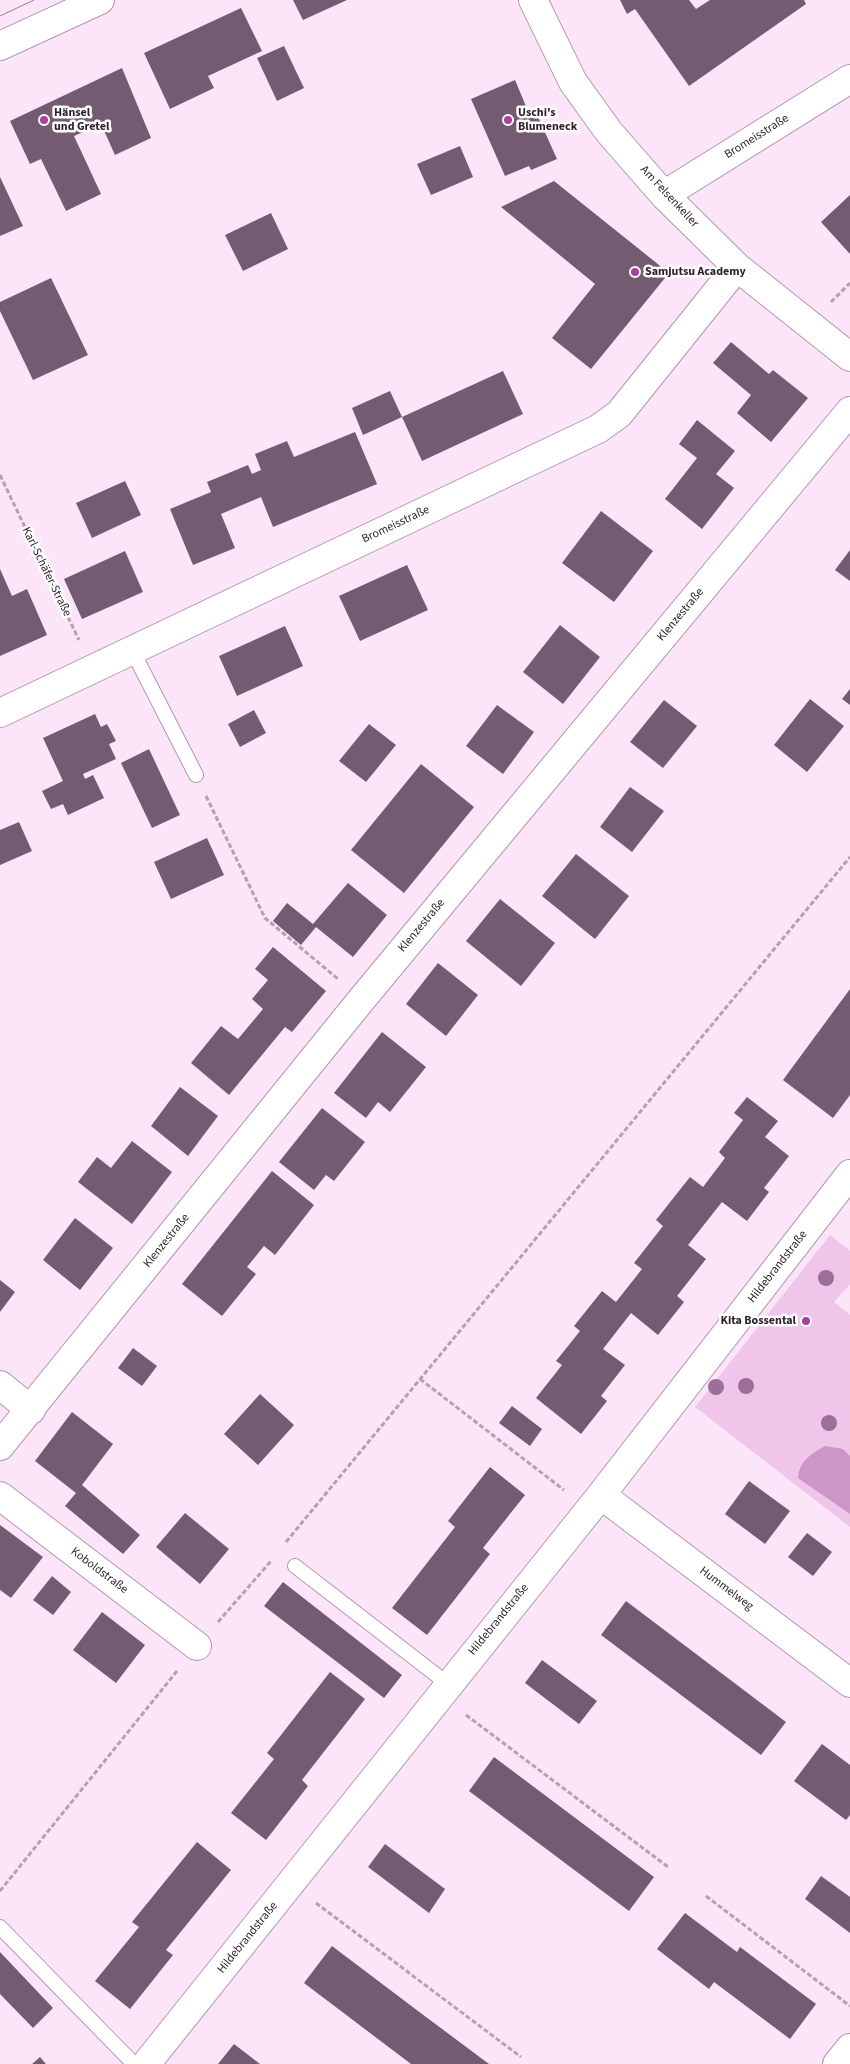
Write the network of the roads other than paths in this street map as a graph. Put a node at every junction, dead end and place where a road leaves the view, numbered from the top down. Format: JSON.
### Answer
{"nodes":[{"id":1,"x":100,"y":0,"type":"edge"},
{"id":2,"x":533,"y":0,"type":"edge"},
{"id":3,"x":0,"y":46,"type":"edge"},
{"id":4,"x":850,"y":79,"type":"edge"},
{"id":5,"x":664,"y":195,"type":"junction"},
{"id":6,"x":737,"y":266,"type":"junction"},
{"id":7,"x":850,"y":357,"type":"edge"},
{"id":8,"x":850,"y":411,"type":"edge"},
{"id":9,"x":132,"y":650,"type":"junction"},
{"id":10,"x":0,"y":713,"type":"edge"},
{"id":11,"x":196,"y":775,"type":"road end"},
{"id":12,"x":850,"y":1174,"type":"edge"},
{"id":13,"x":0,"y":1385,"type":"edge"},
{"id":14,"x":31,"y":1410,"type":"junction"},
{"id":15,"x":0,"y":1446,"type":"edge"},
{"id":16,"x":0,"y":1496,"type":"edge"},
{"id":17,"x":595,"y":1502,"type":"junction"},
{"id":18,"x":295,"y":1566,"type":"dead end"},
{"id":19,"x":197,"y":1646,"type":"road end"},
{"id":20,"x":850,"y":1683,"type":"edge"},
{"id":21,"x":444,"y":1689,"type":"junction"},
{"id":22,"x":0,"y":1927,"type":"edge"},
{"id":23,"x":850,"y":2048,"type":"edge"},
{"id":24,"x":134,"y":2064,"type":"edge"},
{"id":25,"x":146,"y":2064,"type":"edge"},
{"id":26,"x":837,"y":2064,"type":"edge"}],
"edges":[{"from":1,"to":3,"type":"street"},
{"from":2,"to":5,"type":"street","name":"Am Felsenkeller"},
{"from":4,"to":5,"type":"street","name":"Bromeisstraße"},
{"from":5,"to":6,"type":"street","name":"Am Felsenkeller"},
{"from":6,"to":7,"type":"street","name":"Am Felsenkeller"},
{"from":6,"to":9,"type":"street","name":"Bromeisstraße"},
{"from":8,"to":14,"type":"street","name":"Klenzestraße"},
{"from":9,"to":10,"type":"street","name":"Bromeisstraße"},
{"from":9,"to":11,"type":"lane"},
{"from":12,"to":17,"type":"street","name":"Hildebrandstraße"},
{"from":13,"to":14,"type":"street"},
{"from":14,"to":15,"type":"street","name":"Klenzestraße"},
{"from":16,"to":19,"type":"street","name":"Koboldstraße"},
{"from":17,"to":20,"type":"street","name":"Hummelweg"},
{"from":17,"to":21,"type":"street","name":"Hildebrandstraße"},
{"from":18,"to":21,"type":"lane"},
{"from":21,"to":25,"type":"street","name":"Hildebrandstraße"},
{"from":22,"to":24,"type":"lane"},
{"from":23,"to":26,"type":"street"}]}
